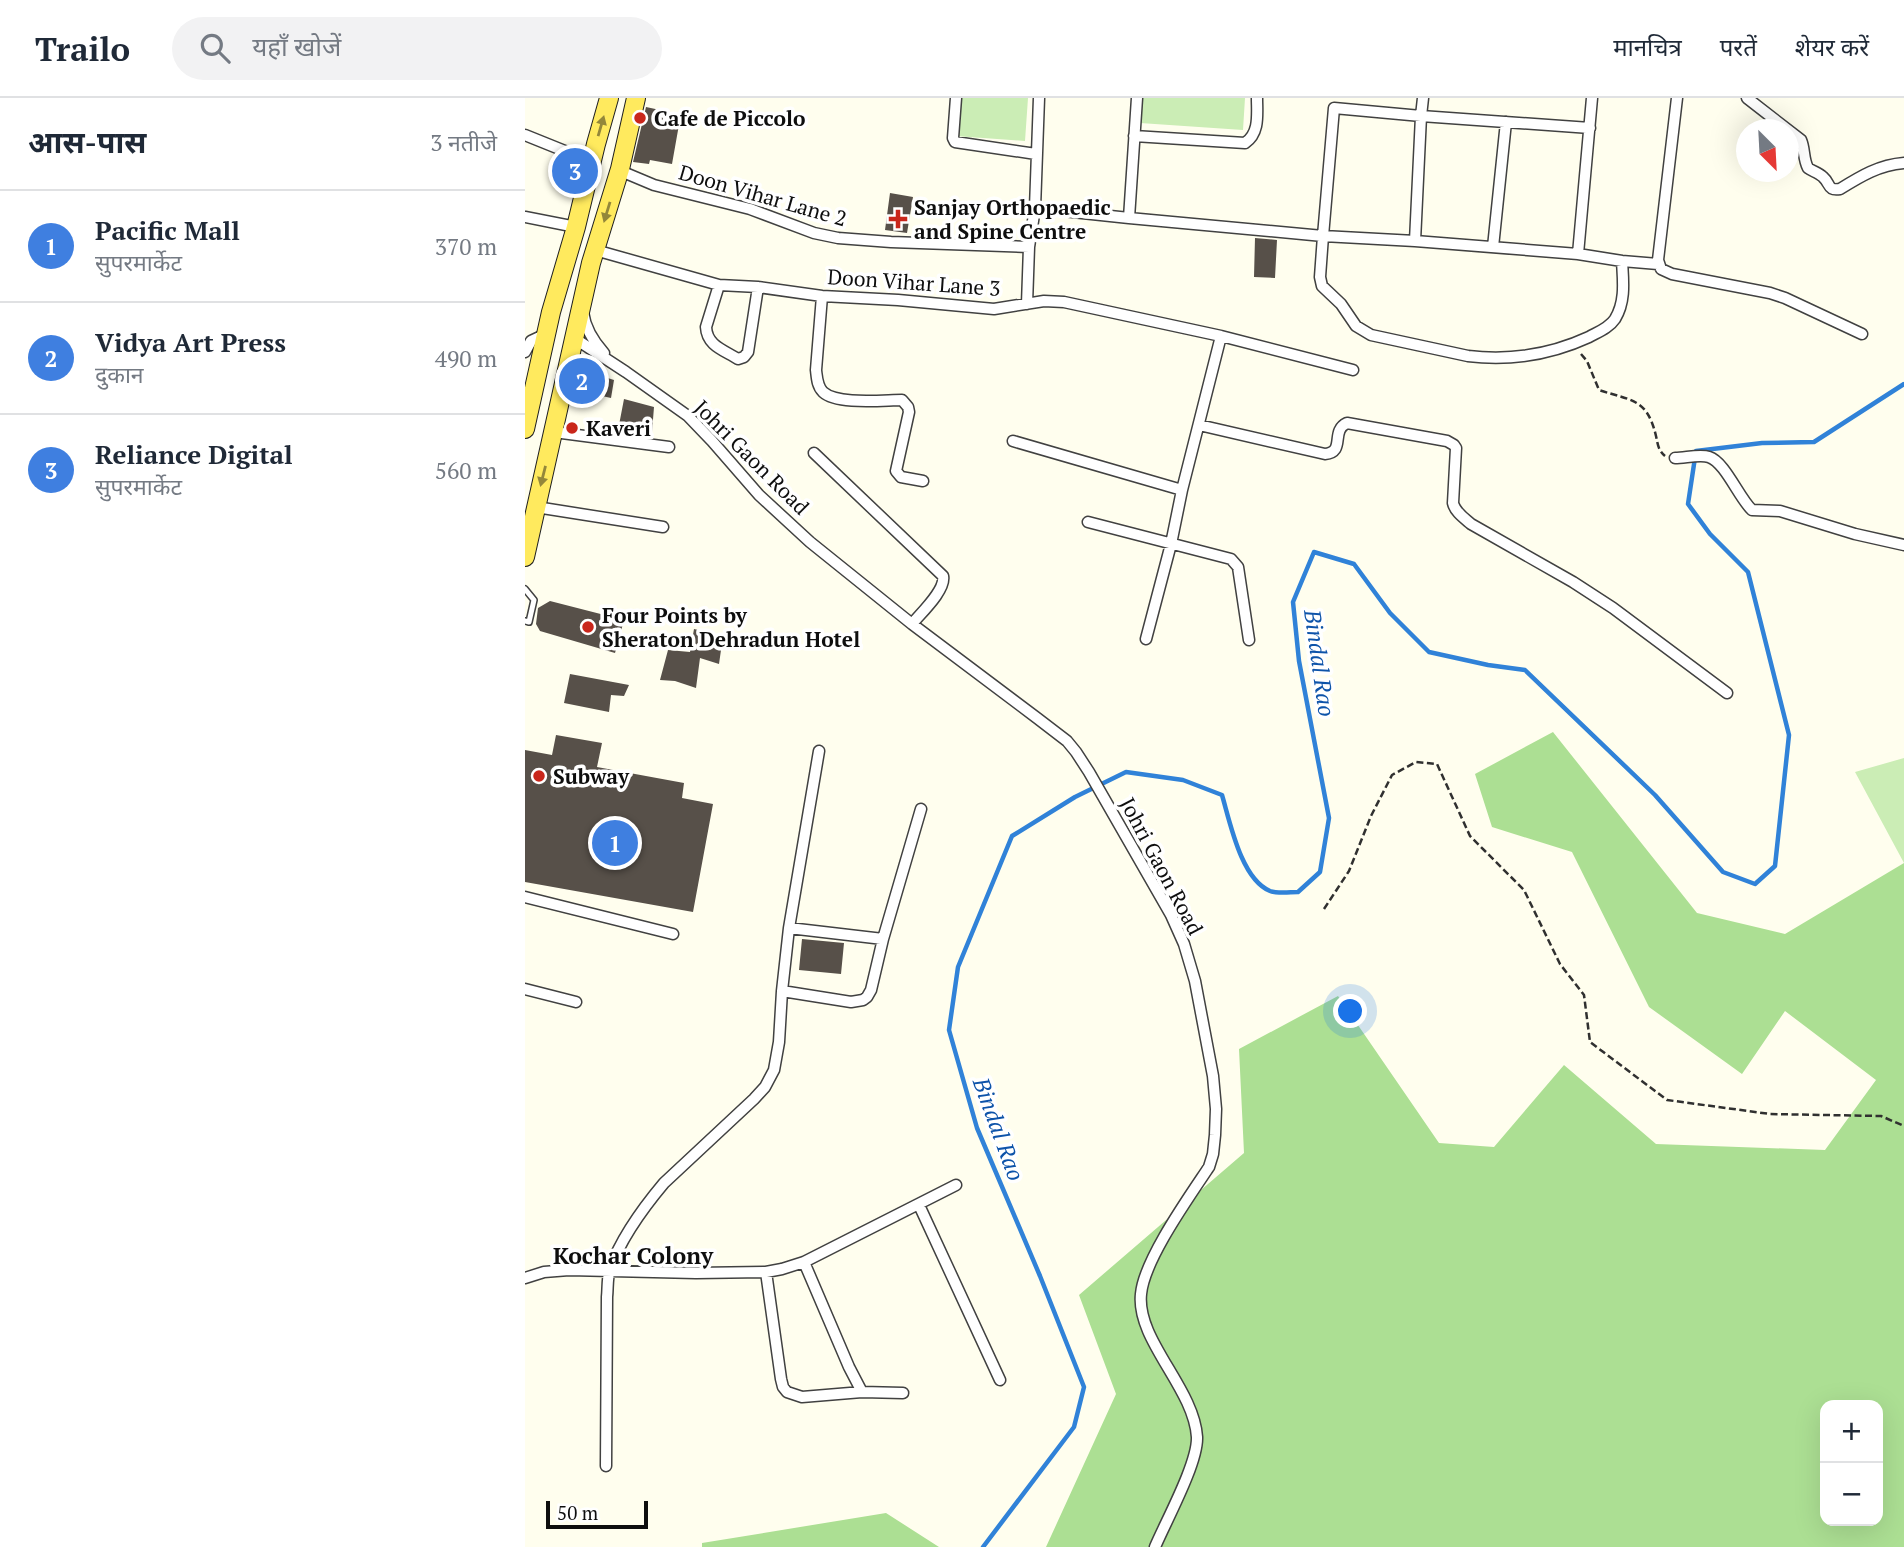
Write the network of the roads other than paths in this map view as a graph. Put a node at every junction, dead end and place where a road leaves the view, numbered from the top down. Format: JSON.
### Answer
{"nodes":[{"id":1,"x":609,"y":98,"type":"edge"},
{"id":2,"x":636,"y":98,"type":"edge"},
{"id":3,"x":956,"y":98,"type":"edge"},
{"id":4,"x":1039,"y":98,"type":"edge"},
{"id":5,"x":1137,"y":98,"type":"edge"},
{"id":6,"x":1257,"y":98,"type":"edge"},
{"id":7,"x":1423,"y":98,"type":"edge"},
{"id":8,"x":1592,"y":98,"type":"edge"},
{"id":9,"x":1677,"y":98,"type":"edge"},
{"id":10,"x":1747,"y":98,"type":"edge"},
{"id":11,"x":1334,"y":103,"type":"edge"},
{"id":12,"x":1421,"y":116,"type":"junction"},
{"id":13,"x":1506,"y":122,"type":"junction"},
{"id":14,"x":1590,"y":128,"type":"junction"},
{"id":15,"x":525,"y":135,"type":"edge"},
{"id":16,"x":1134,"y":136,"type":"junction"},
{"id":17,"x":1036,"y":154,"type":"junction"},
{"id":18,"x":592,"y":162,"type":"junction"},
{"id":19,"x":1904,"y":163,"type":"edge"},
{"id":20,"x":620,"y":169,"type":"junction"},
{"id":21,"x":1035,"y":208,"type":"junction"},
{"id":22,"x":525,"y":217,"type":"edge"},
{"id":23,"x":1129,"y":218,"type":"junction"},
{"id":24,"x":576,"y":227,"type":"junction"},
{"id":25,"x":1322,"y":236,"type":"junction"},
{"id":26,"x":1416,"y":241,"type":"junction"},
{"id":27,"x":1029,"y":247,"type":"junction"},
{"id":28,"x":1493,"y":247,"type":"junction"},
{"id":29,"x":595,"y":250,"type":"junction"},
{"id":30,"x":1578,"y":254,"type":"junction"},
{"id":31,"x":1622,"y":261,"type":"junction"},
{"id":32,"x":1658,"y":264,"type":"junction"},
{"id":33,"x":559,"y":283,"type":"junction"},
{"id":34,"x":719,"y":285,"type":"junction"},
{"id":35,"x":758,"y":287,"type":"junction"},
{"id":36,"x":584,"y":295,"type":"junction"},
{"id":37,"x":822,"y":296,"type":"junction"},
{"id":38,"x":1027,"y":304,"type":"junction"},
{"id":39,"x":546,"y":334,"type":"junction"},
{"id":40,"x":1862,"y":334,"type":"dead end"},
{"id":41,"x":1221,"y":336,"type":"junction"},
{"id":42,"x":574,"y":338,"type":"junction"},
{"id":43,"x":525,"y":352,"type":"edge"},
{"id":44,"x":613,"y":363,"type":"junction"},
{"id":45,"x":1353,"y":370,"type":"dead end"},
{"id":46,"x":1199,"y":425,"type":"junction"},
{"id":47,"x":525,"y":429,"type":"edge"},
{"id":48,"x":554,"y":432,"type":"junction"},
{"id":49,"x":1013,"y":441,"type":"dead end"},
{"id":50,"x":669,"y":447,"type":"dead end"},
{"id":51,"x":814,"y":453,"type":"dead end"},
{"id":52,"x":1675,"y":458,"type":"road end"},
{"id":53,"x":923,"y":481,"type":"dead end"},
{"id":54,"x":1182,"y":490,"type":"junction"},
{"id":55,"x":535,"y":507,"type":"junction"},
{"id":56,"x":1088,"y":522,"type":"dead end"},
{"id":57,"x":663,"y":527,"type":"dead end"},
{"id":58,"x":1171,"y":544,"type":"junction"},
{"id":59,"x":1904,"y":545,"type":"edge"},
{"id":60,"x":525,"y":557,"type":"edge"},
{"id":61,"x":525,"y":589,"type":"edge"},
{"id":62,"x":525,"y":621,"type":"edge"},
{"id":63,"x":912,"y":624,"type":"junction"},
{"id":64,"x":1146,"y":639,"type":"dead end"},
{"id":65,"x":1249,"y":640,"type":"dead end"},
{"id":66,"x":1727,"y":693,"type":"dead end"},
{"id":67,"x":819,"y":751,"type":"dead end"},
{"id":68,"x":921,"y":809,"type":"dead end"},
{"id":69,"x":525,"y":897,"type":"edge"},
{"id":70,"x":789,"y":928,"type":"junction"},
{"id":71,"x":673,"y":934,"type":"dead end"},
{"id":72,"x":883,"y":939,"type":"junction"},
{"id":73,"x":525,"y":989,"type":"edge"},
{"id":74,"x":782,"y":991,"type":"junction"},
{"id":75,"x":576,"y":1002,"type":"dead end"},
{"id":76,"x":956,"y":1185,"type":"dead end"},
{"id":77,"x":919,"y":1205,"type":"junction"},
{"id":78,"x":804,"y":1262,"type":"junction"},
{"id":79,"x":609,"y":1272,"type":"junction"},
{"id":80,"x":767,"y":1272,"type":"junction"},
{"id":81,"x":525,"y":1278,"type":"edge"},
{"id":82,"x":1000,"y":1380,"type":"dead end"},
{"id":83,"x":862,"y":1392,"type":"junction"},
{"id":84,"x":902,"y":1393,"type":"dead end"},
{"id":85,"x":606,"y":1466,"type":"dead end"},
{"id":86,"x":1155,"y":1547,"type":"edge"}],
"edges":[{"from":18,"to":1,"type":"main road","one_way":true},
{"from":2,"to":20,"type":"main road"},
{"from":3,"to":17,"type":"street"},
{"from":4,"to":17,"type":"street"},
{"from":5,"to":16,"type":"street"},
{"from":6,"to":16,"type":"street"},
{"from":7,"to":12,"type":"street"},
{"from":8,"to":14,"type":"street"},
{"from":9,"to":32,"type":"street"},
{"from":10,"to":19,"type":"street"},
{"from":11,"to":12,"type":"street"},
{"from":11,"to":25,"type":"street"},
{"from":12,"to":13,"type":"street"},
{"from":12,"to":26,"type":"street"},
{"from":13,"to":14,"type":"street"},
{"from":13,"to":28,"type":"street"},
{"from":14,"to":30,"type":"street"},
{"from":15,"to":18,"type":"street"},
{"from":16,"to":23,"type":"street"},
{"from":17,"to":21,"type":"street"},
{"from":18,"to":24,"type":"main road"},
{"from":20,"to":27,"type":"street","name":"Doon Vihar Lane 2"},
{"from":20,"to":29,"type":"main road","one_way":true},
{"from":21,"to":23,"type":"street"},
{"from":21,"to":27,"type":"street"},
{"from":22,"to":24,"type":"street"},
{"from":23,"to":25,"type":"street"},
{"from":24,"to":33,"type":"main road"},
{"from":25,"to":26,"type":"street"},
{"from":25,"to":31,"type":"street"},
{"from":26,"to":28,"type":"street"},
{"from":27,"to":38,"type":"street"},
{"from":28,"to":30,"type":"street"},
{"from":29,"to":34,"type":"street","name":"Doon Vihar Lane 3"},
{"from":29,"to":36,"type":"main road"},
{"from":30,"to":31,"type":"street"},
{"from":31,"to":32,"type":"street"},
{"from":32,"to":40,"type":"street"},
{"from":33,"to":36,"type":"main road"},
{"from":33,"to":39,"type":"main road"},
{"from":34,"to":35,"type":"street","name":"Doon Vihar Lane 3"},
{"from":34,"to":35,"type":"street"},
{"from":35,"to":37,"type":"street","name":"Doon Vihar Lane 3"},
{"from":36,"to":42,"type":"main road"},
{"from":36,"to":44,"type":"street"},
{"from":37,"to":38,"type":"street","name":"Doon Vihar Lane 3"},
{"from":37,"to":53,"type":"street"},
{"from":38,"to":41,"type":"street","name":"Doon Vihar Lane 3"},
{"from":39,"to":43,"type":"street"},
{"from":39,"to":47,"type":"main road"},
{"from":41,"to":45,"type":"street","name":"Doon Vihar Lane 3"},
{"from":41,"to":46,"type":"street"},
{"from":42,"to":44,"type":"street","name":"Johri Gaon Road"},
{"from":42,"to":48,"type":"main road"},
{"from":44,"to":63,"type":"street","name":"Johri Gaon Road"},
{"from":46,"to":54,"type":"street"},
{"from":46,"to":66,"type":"street"},
{"from":48,"to":50,"type":"street"},
{"from":48,"to":55,"type":"main road","one_way":true},
{"from":49,"to":54,"type":"street"},
{"from":51,"to":63,"type":"street"},
{"from":52,"to":59,"type":"street"},
{"from":54,"to":58,"type":"street"},
{"from":55,"to":57,"type":"street"},
{"from":55,"to":60,"type":"main road"},
{"from":56,"to":58,"type":"street"},
{"from":58,"to":64,"type":"street"},
{"from":58,"to":65,"type":"street"},
{"from":61,"to":62,"type":"lane"},
{"from":63,"to":86,"type":"street","name":"Johri Gaon Road"},
{"from":67,"to":70,"type":"street"},
{"from":68,"to":72,"type":"street"},
{"from":69,"to":71,"type":"street"},
{"from":70,"to":72,"type":"street"},
{"from":70,"to":74,"type":"street"},
{"from":72,"to":74,"type":"street"},
{"from":73,"to":75,"type":"street"},
{"from":74,"to":79,"type":"street"},
{"from":76,"to":77,"type":"street"},
{"from":77,"to":78,"type":"street"},
{"from":77,"to":82,"type":"street"},
{"from":78,"to":80,"type":"street"},
{"from":78,"to":83,"type":"street"},
{"from":79,"to":80,"type":"street"},
{"from":79,"to":81,"type":"street"},
{"from":79,"to":85,"type":"street"},
{"from":80,"to":83,"type":"street"},
{"from":83,"to":84,"type":"street"}]}
